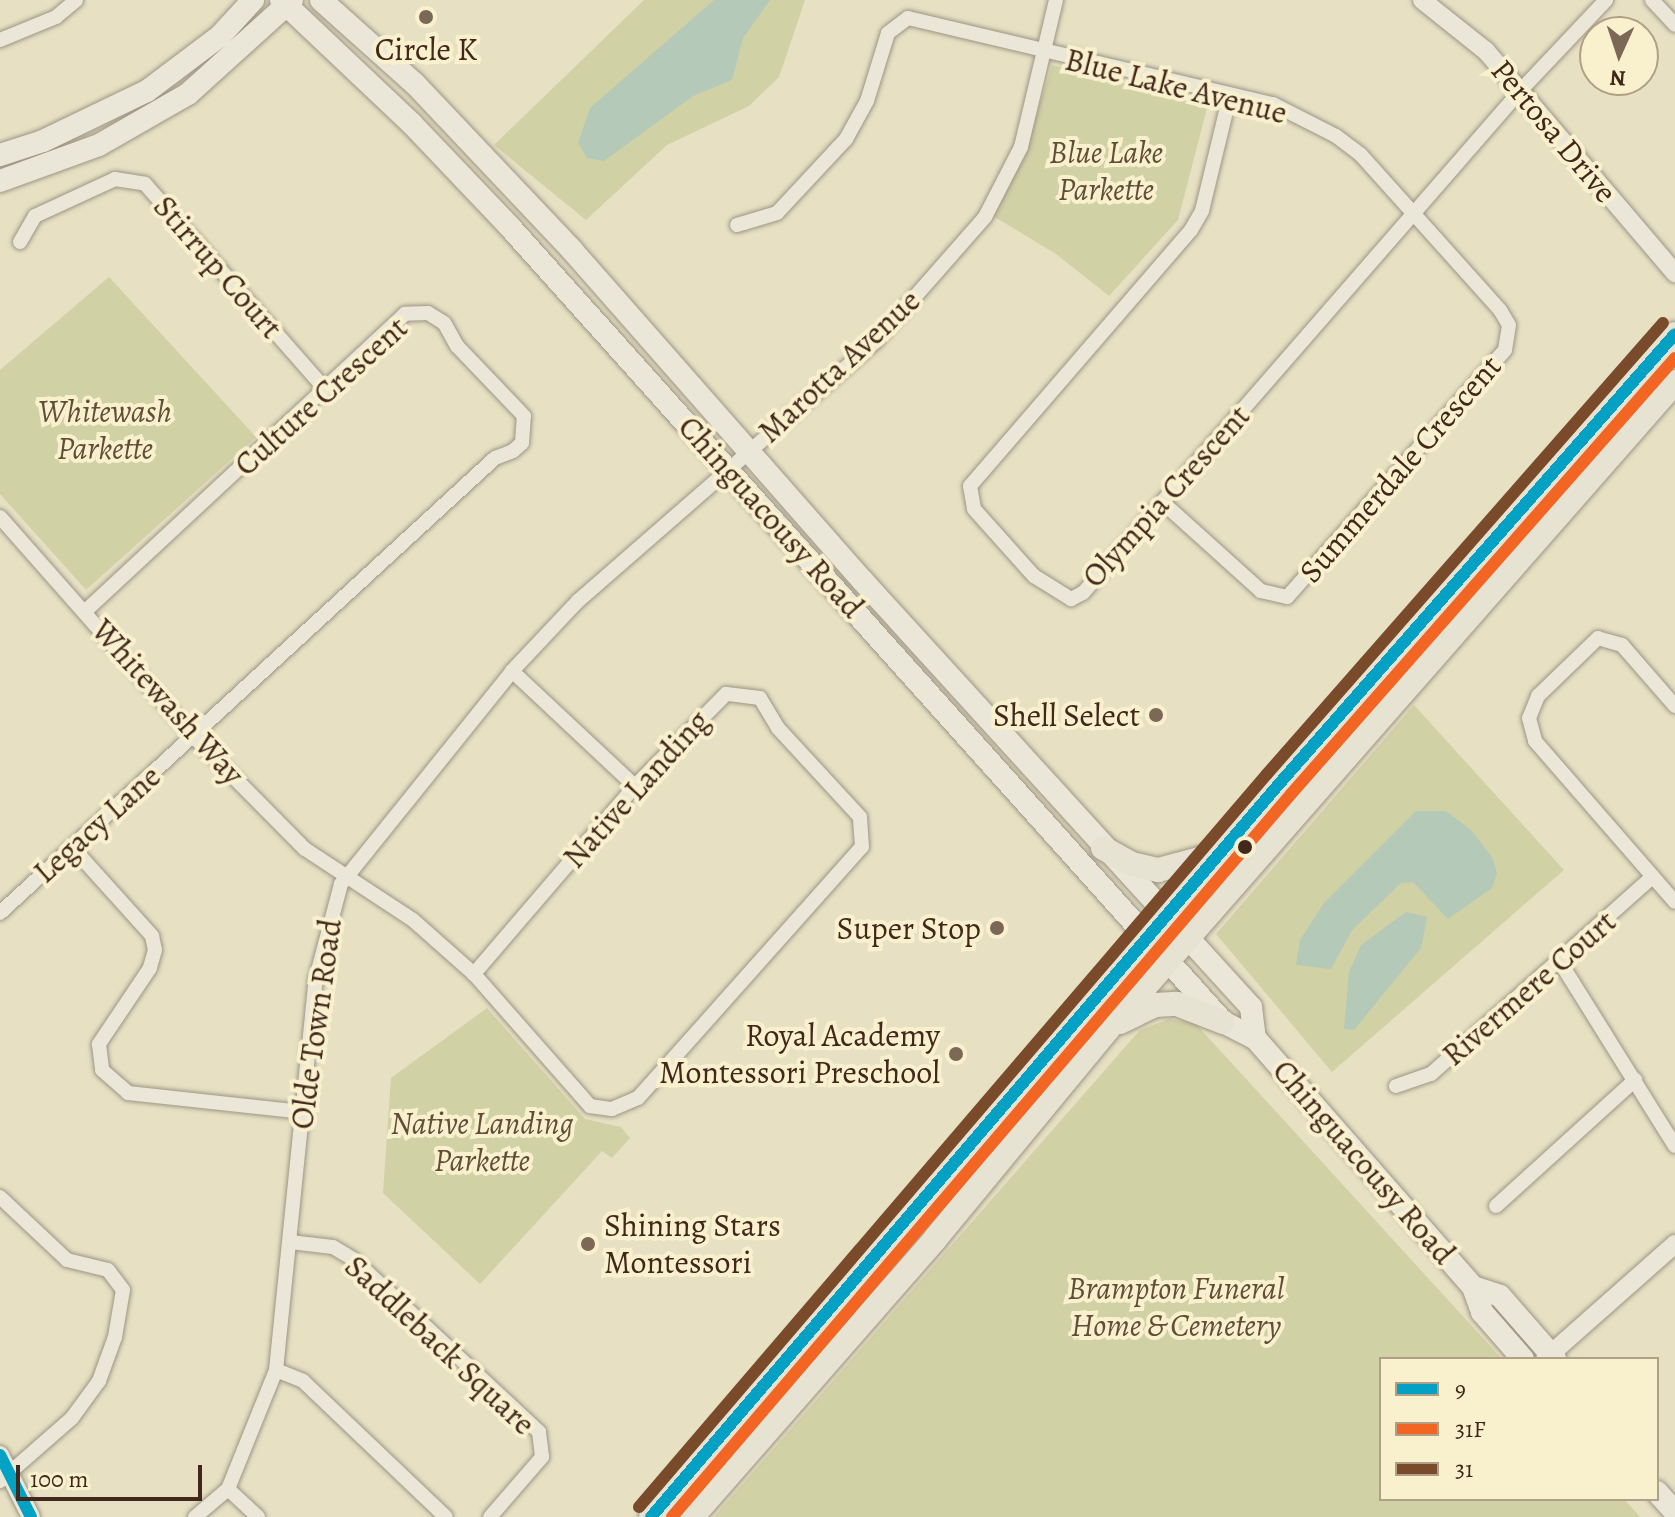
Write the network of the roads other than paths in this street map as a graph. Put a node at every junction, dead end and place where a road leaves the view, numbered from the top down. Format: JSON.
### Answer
{"nodes":[{"id":1,"x":76,"y":0,"type":"edge"},
{"id":2,"x":253,"y":0,"type":"edge"},
{"id":3,"x":321,"y":0,"type":"edge"},
{"id":4,"x":1056,"y":0,"type":"edge"},
{"id":5,"x":1422,"y":0,"type":"edge"},
{"id":6,"x":1606,"y":0,"type":"edge"},
{"id":7,"x":1652,"y":0,"type":"edge"},
{"id":8,"x":286,"y":2,"type":"edge"},
{"id":9,"x":1675,"y":25,"type":"edge"},
{"id":10,"x":0,"y":40,"type":"edge"},
{"id":11,"x":1044,"y":53,"type":"junction"},
{"id":12,"x":1521,"y":90,"type":"junction"},
{"id":13,"x":1230,"y":95,"type":"junction"},
{"id":14,"x":0,"y":155,"type":"edge"},
{"id":15,"x":0,"y":181,"type":"edge"},
{"id":16,"x":1415,"y":213,"type":"junction"},
{"id":17,"x":737,"y":225,"type":"dead end"},
{"id":18,"x":20,"y":242,"type":"dead end"},
{"id":19,"x":1675,"y":273,"type":"edge"},
{"id":20,"x":1675,"y":334,"type":"edge"},
{"id":21,"x":1675,"y":382,"type":"edge"},
{"id":22,"x":325,"y":389,"type":"junction"},
{"id":23,"x":750,"y":448,"type":"junction"},
{"id":24,"x":727,"y":467,"type":"junction"},
{"id":25,"x":1162,"y":502,"type":"junction"},
{"id":26,"x":0,"y":517,"type":"edge"},
{"id":27,"x":86,"y":610,"type":"junction"},
{"id":28,"x":512,"y":671,"type":"junction"},
{"id":29,"x":1675,"y":706,"type":"edge"},
{"id":30,"x":193,"y":736,"type":"junction"},
{"id":31,"x":635,"y":786,"type":"junction"},
{"id":32,"x":72,"y":847,"type":"junction"},
{"id":33,"x":1103,"y":848,"type":"junction"},
{"id":34,"x":1220,"y":853,"type":"junction"},
{"id":35,"x":347,"y":875,"type":"junction"},
{"id":36,"x":1653,"y":876,"type":"junction"},
{"id":37,"x":1675,"y":902,"type":"edge"},
{"id":38,"x":0,"y":913,"type":"edge"},
{"id":39,"x":1165,"y":917,"type":"junction"},
{"id":40,"x":1148,"y":936,"type":"junction"},
{"id":41,"x":1186,"y":940,"type":"junction"},
{"id":42,"x":1170,"y":958,"type":"junction"},
{"id":43,"x":1560,"y":962,"type":"junction"},
{"id":44,"x":474,"y":974,"type":"junction"},
{"id":45,"x":1223,"y":1022,"type":"junction"},
{"id":46,"x":1108,"y":1029,"type":"junction"},
{"id":47,"x":1255,"y":1038,"type":"junction"},
{"id":48,"x":1635,"y":1080,"type":"junction"},
{"id":49,"x":1396,"y":1086,"type":"dead end"},
{"id":50,"x":304,"y":1112,"type":"junction"},
{"id":51,"x":1675,"y":1146,"type":"edge"},
{"id":52,"x":0,"y":1197,"type":"edge"},
{"id":53,"x":1496,"y":1206,"type":"dead end"},
{"id":54,"x":910,"y":1219,"type":"junction"},
{"id":55,"x":935,"y":1239,"type":"junction"},
{"id":56,"x":290,"y":1242,"type":"junction"},
{"id":57,"x":1675,"y":1244,"type":"edge"},
{"id":58,"x":1473,"y":1287,"type":"junction"},
{"id":59,"x":1521,"y":1357,"type":"edge"},
{"id":60,"x":1550,"y":1357,"type":"edge"},
{"id":61,"x":276,"y":1370,"type":"junction"},
{"id":62,"x":0,"y":1455,"type":"edge"},
{"id":63,"x":5,"y":1477,"type":"edge"},
{"id":64,"x":228,"y":1489,"type":"junction"},
{"id":65,"x":1659,"y":1494,"type":"edge"},
{"id":66,"x":1675,"y":1512,"type":"edge"},
{"id":67,"x":31,"y":1517,"type":"edge"},
{"id":68,"x":195,"y":1517,"type":"edge"},
{"id":69,"x":258,"y":1517,"type":"edge"},
{"id":70,"x":446,"y":1517,"type":"edge"},
{"id":71,"x":490,"y":1517,"type":"edge"},
{"id":72,"x":651,"y":1517,"type":"edge"},
{"id":73,"x":692,"y":1517,"type":"edge"}],
"edges":[{"from":1,"to":10,"type":"street"},
{"from":2,"to":14,"type":"main road"},
{"from":3,"to":23,"type":"main road","name":"Chinguacousy Road"},
{"from":4,"to":11,"type":"street","name":"Marotta Avenue"},
{"from":5,"to":12,"type":"street","name":"Pertosa Drive"},
{"from":6,"to":12,"type":"street","name":"Olympia Crescent"},
{"from":7,"to":9,"type":"street"},
{"from":8,"to":15,"type":"main road"},
{"from":8,"to":24,"type":"main road","name":"Chinguacousy Road"},
{"from":11,"to":13,"type":"street","name":"Blue Lake Avenue"},
{"from":11,"to":17,"type":"street","name":"Blue Lake Avenue"},
{"from":11,"to":23,"type":"street","name":"Marotta Avenue"},
{"from":12,"to":16,"type":"street","name":"Olympia Crescent"},
{"from":12,"to":19,"type":"street","name":"Pertosa Drive"},
{"from":13,"to":16,"type":"street","name":"Blue Lake Avenue"},
{"from":13,"to":25,"type":"street","name":"Olympia Crescent"},
{"from":16,"to":25,"type":"street","name":"Olympia Crescent"},
{"from":16,"to":25,"type":"street","name":"Summerdale Crescent"},
{"from":18,"to":22,"type":"street","name":"Stirrup Court"},
{"from":20,"to":34,"type":"main road"},
{"from":21,"to":41,"type":"main road"},
{"from":22,"to":27,"type":"street","name":"Culture Crescent"},
{"from":22,"to":30,"type":"street","name":"Culture Crescent"},
{"from":23,"to":24,"type":"street","name":"Marotta Avenue"},
{"from":23,"to":33,"type":"main road","name":"Chinguacousy Road"},
{"from":24,"to":28,"type":"street","name":"Olde Town Road"},
{"from":24,"to":40,"type":"main road","name":"Chinguacousy Road"},
{"from":26,"to":27,"type":"street","name":"Whitewash Way"},
{"from":27,"to":30,"type":"street","name":"Whitewash Way"},
{"from":28,"to":31,"type":"street"},
{"from":28,"to":35,"type":"street","name":"Olde Town Road"},
{"from":29,"to":36,"type":"street"},
{"from":30,"to":32,"type":"street","name":"Legacy Lane"},
{"from":30,"to":35,"type":"street","name":"Whitewash Way"},
{"from":31,"to":44,"type":"street","name":"Native Landing"},
{"from":31,"to":44,"type":"street","name":"Native Landing"},
{"from":32,"to":38,"type":"street","name":"Legacy Lane"},
{"from":32,"to":50,"type":"street"},
{"from":33,"to":34,"type":"main road"},
{"from":33,"to":39,"type":"main road","name":"Chinguacousy Road"},
{"from":34,"to":39,"type":"main road"},
{"from":35,"to":44,"type":"street","name":"Native Landing"},
{"from":35,"to":50,"type":"street","name":"Olde Town Road"},
{"from":36,"to":37,"type":"street"},
{"from":36,"to":43,"type":"street","name":"Rivermere Court"},
{"from":39,"to":40,"type":"main road"},
{"from":39,"to":41,"type":"main road","name":"Chinguacousy Road"},
{"from":40,"to":42,"type":"main road","name":"Chinguacousy Road"},
{"from":40,"to":54,"type":"main road"},
{"from":41,"to":42,"type":"main road"},
{"from":41,"to":47,"type":"main road","name":"Chinguacousy Road"},
{"from":42,"to":45,"type":"main road","name":"Chinguacousy Road"},
{"from":42,"to":46,"type":"main road"},
{"from":43,"to":48,"type":"street"},
{"from":43,"to":49,"type":"street","name":"Rivermere Court"},
{"from":45,"to":46,"type":"main road"},
{"from":45,"to":47,"type":"main road","name":"Chinguacousy Road"},
{"from":46,"to":55,"type":"main road"},
{"from":47,"to":58,"type":"main road","name":"Chinguacousy Road"},
{"from":48,"to":51,"type":"street"},
{"from":48,"to":53,"type":"street"},
{"from":50,"to":56,"type":"street","name":"Olde Town Road"},
{"from":52,"to":63,"type":"street"},
{"from":54,"to":55,"type":"main road"},
{"from":54,"to":72,"type":"main road"},
{"from":55,"to":73,"type":"main road"},
{"from":56,"to":61,"type":"street","name":"Olde Town Road"},
{"from":56,"to":71,"type":"street","name":"Saddleback Square"},
{"from":57,"to":60,"type":"street"},
{"from":58,"to":59,"type":"main road","name":"Chinguacousy Road"},
{"from":58,"to":60,"type":"main road","name":"Chinguacousy Road"},
{"from":61,"to":64,"type":"street","name":"Olde Town Road"},
{"from":61,"to":70,"type":"street"},
{"from":62,"to":63,"type":"street"},
{"from":63,"to":67,"type":"street"},
{"from":64,"to":68,"type":"street","name":"Olde Town Road"},
{"from":64,"to":69,"type":"street"},
{"from":65,"to":66,"type":"main road"}]}
